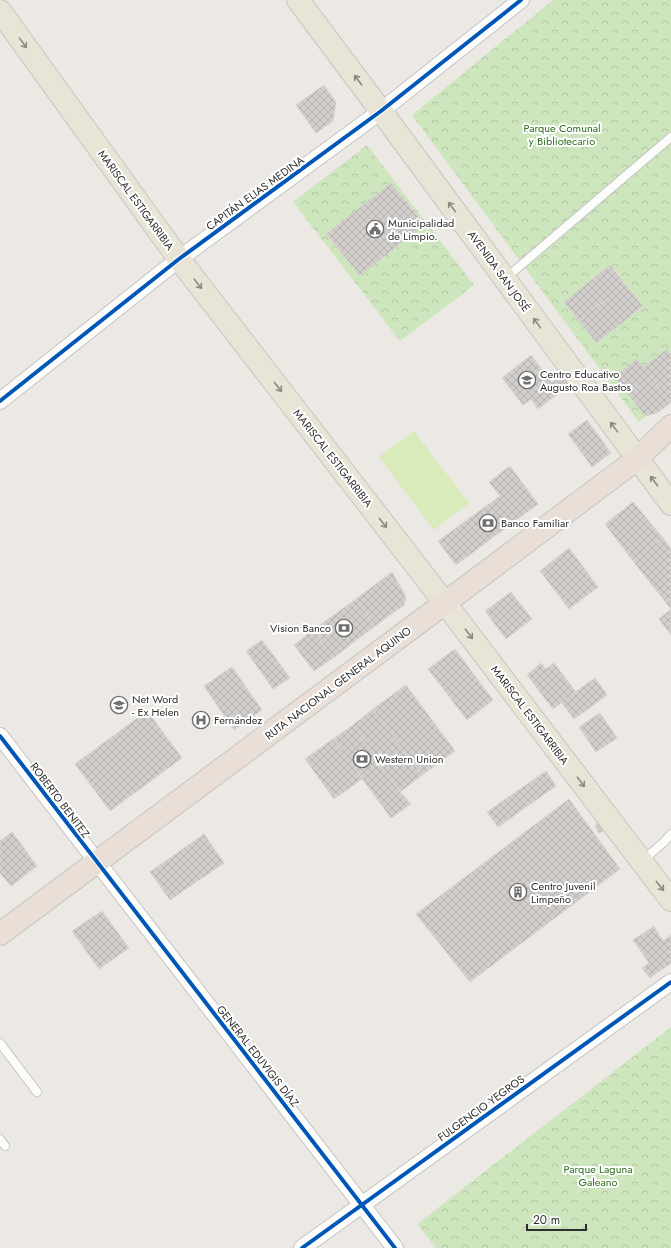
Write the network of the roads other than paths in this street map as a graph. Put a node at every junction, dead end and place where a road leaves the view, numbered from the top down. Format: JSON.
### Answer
{"nodes":[{"id":1,"x":298,"y":0,"type":"edge"},
{"id":2,"x":521,"y":0,"type":"edge"},
{"id":3,"x":0,"y":11,"type":"edge"},
{"id":4,"x":381,"y":111,"type":"junction"},
{"id":5,"x":671,"y":137,"type":"edge"},
{"id":6,"x":179,"y":259,"type":"junction"},
{"id":7,"x":505,"y":279,"type":"junction"},
{"id":8,"x":0,"y":401,"type":"edge"},
{"id":9,"x":671,"y":426,"type":"edge"},
{"id":10,"x":637,"y":459,"type":"junction"},
{"id":11,"x":671,"y":504,"type":"edge"},
{"id":12,"x":445,"y":603,"type":"junction"},
{"id":13,"x":0,"y":736,"type":"edge"},
{"id":14,"x":671,"y":834,"type":"edge"},
{"id":15,"x":641,"y":861,"type":"junction"},
{"id":16,"x":102,"y":868,"type":"junction"},
{"id":17,"x":671,"y":900,"type":"edge"},
{"id":18,"x":0,"y":934,"type":"edge"},
{"id":19,"x":671,"y":982,"type":"edge"},
{"id":20,"x":0,"y":1043,"type":"edge"},
{"id":21,"x":37,"y":1092,"type":"dead end"},
{"id":22,"x":362,"y":1205,"type":"junction"},
{"id":23,"x":302,"y":1248,"type":"edge"},
{"id":24,"x":395,"y":1248,"type":"edge"}],
"edges":[{"from":4,"to":1,"type":"main road","name":"AVENIDA SAN JOSÉ","one_way":true},
{"from":2,"to":4,"type":"street","name":"CAPITÁN ELIAS MEDINA"},
{"from":3,"to":6,"type":"main road","name":"MARISCAL ESTIGARRIBIA","one_way":true},
{"from":4,"to":6,"type":"street","name":"CAPITÁN ELIAS MEDINA"},
{"from":7,"to":4,"type":"main road","name":"AVENIDA SAN JOSÉ","one_way":true},
{"from":5,"to":7,"type":"lane"},
{"from":6,"to":8,"type":"street","name":"CAPITÁN ELIAS MEDINA"},
{"from":6,"to":12,"type":"main road","name":"MARISCAL ESTIGARRIBIA","one_way":true},
{"from":10,"to":7,"type":"main road","name":"AVENIDA SAN JOSÉ","one_way":true},
{"from":9,"to":10,"type":"highway","name":"RUTA NACIONAL GENERAL AQUINO"},
{"from":11,"to":10,"type":"main road","name":"AVENIDA SAN JOSÉ","one_way":true},
{"from":10,"to":12,"type":"highway","name":"RUTA NACIONAL GENERAL AQUINO"},
{"from":12,"to":15,"type":"main road","name":"MARISCAL ESTIGARRIBIA","one_way":true},
{"from":12,"to":16,"type":"highway","name":"RUTA NACIONAL GENERAL AQUINO"},
{"from":13,"to":16,"type":"street","name":"ROBERTO BENITEZ"},
{"from":14,"to":15,"type":"lane"},
{"from":15,"to":17,"type":"main road","name":"MARISCAL ESTIGARRIBIA","one_way":true},
{"from":16,"to":18,"type":"highway","name":"RUTA NACIONAL GENERAL AQUINO"},
{"from":16,"to":22,"type":"street","name":"GENERAL EDUVIGIS DÍAZ"},
{"from":19,"to":22,"type":"street","name":"FULGENCIO YEGROS"},
{"from":20,"to":21,"type":"lane"},
{"from":22,"to":23,"type":"street","name":"FULGENCIO YEGROS"},
{"from":22,"to":24,"type":"street","name":"GENERAL EDUVIGIS DÍAZ"}]}
